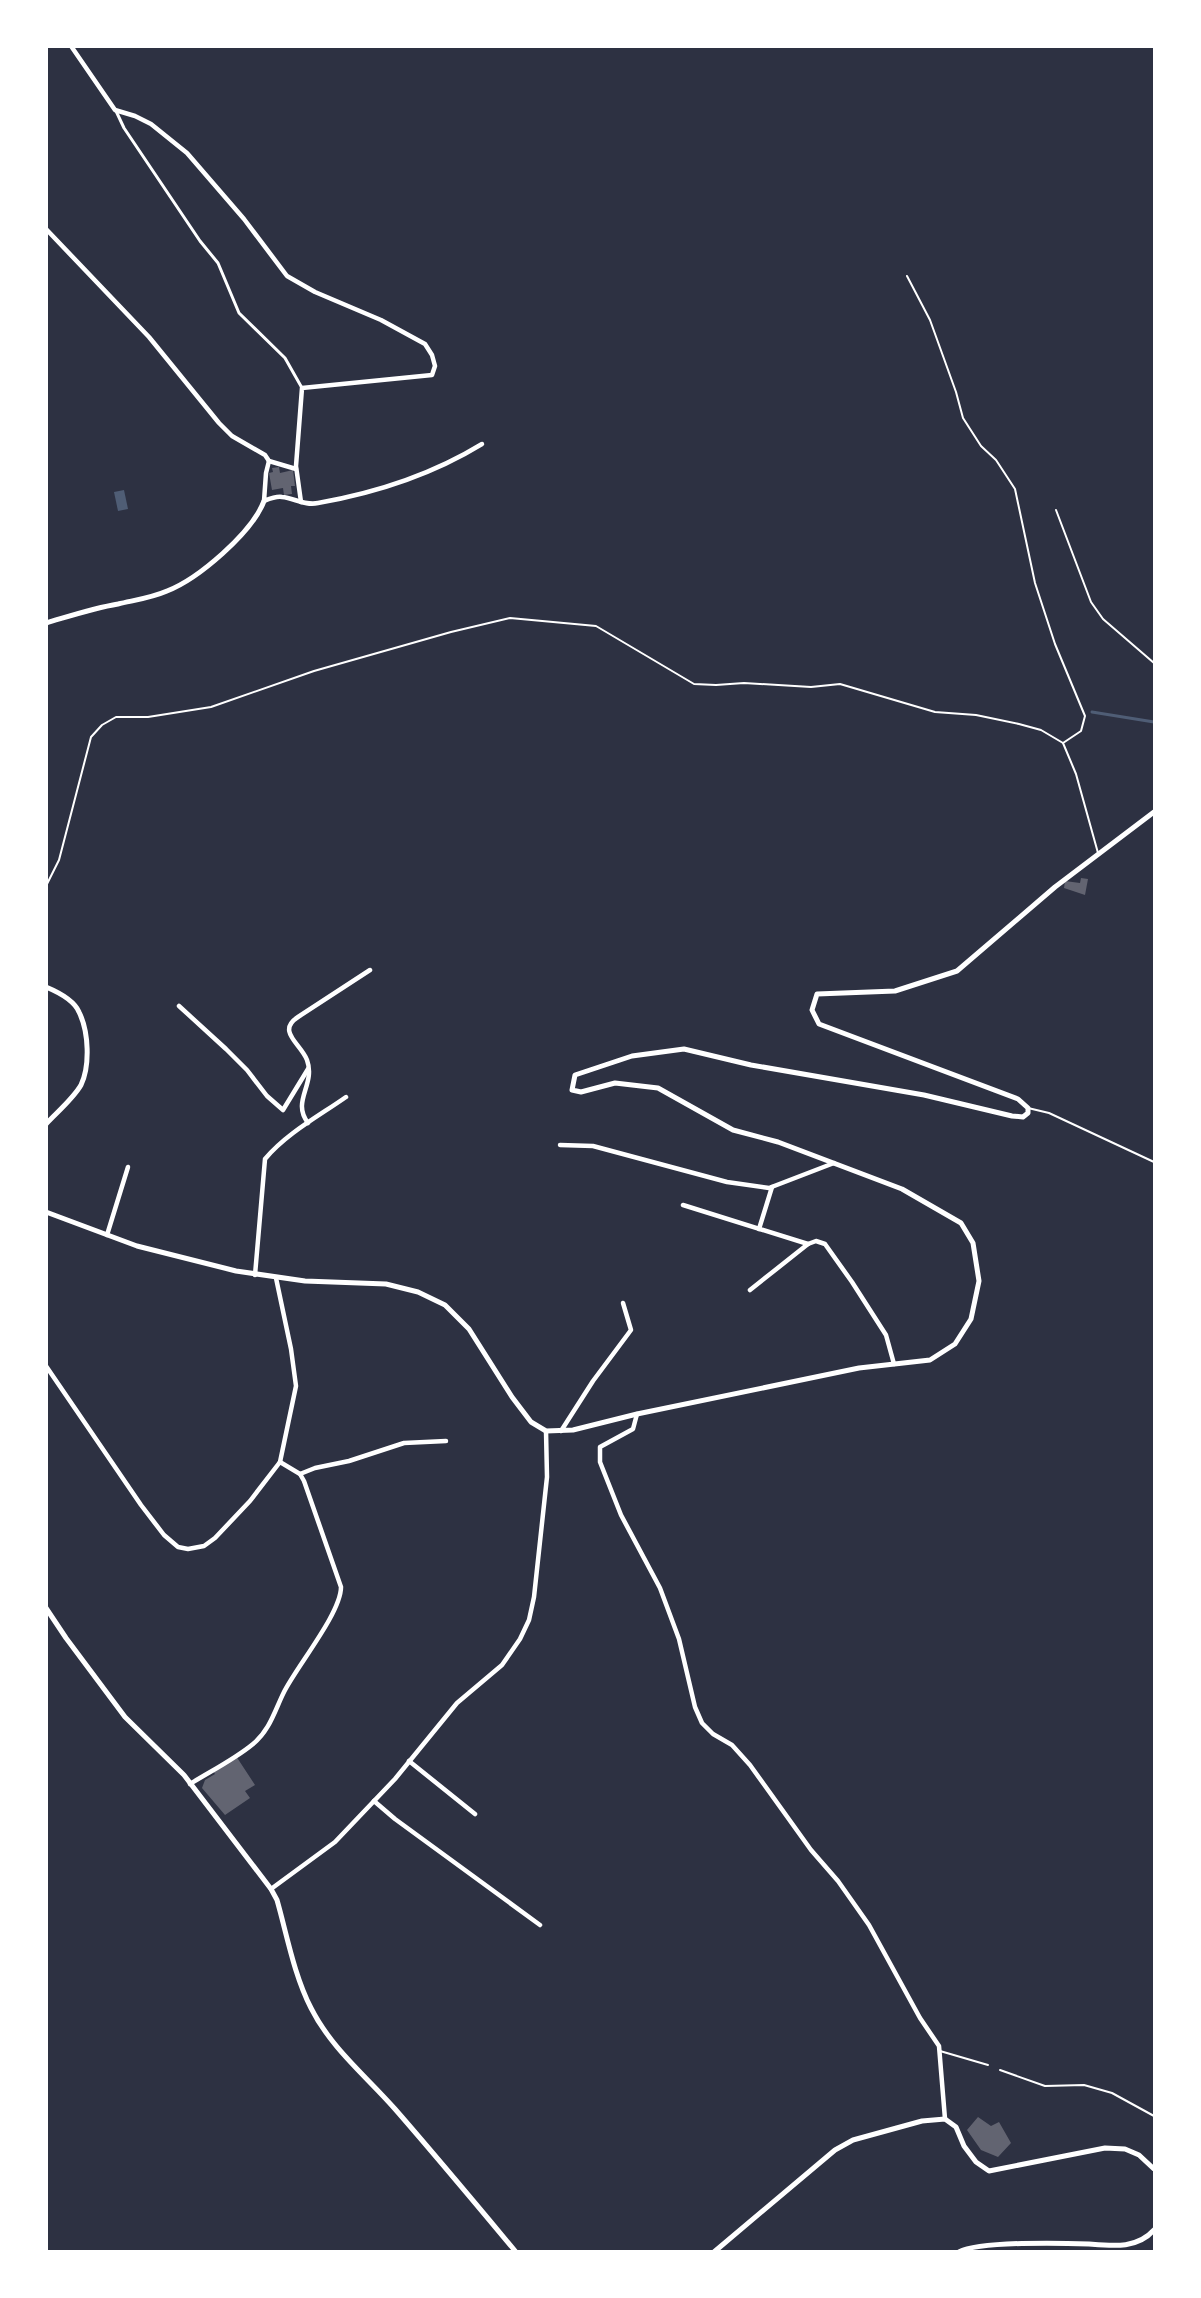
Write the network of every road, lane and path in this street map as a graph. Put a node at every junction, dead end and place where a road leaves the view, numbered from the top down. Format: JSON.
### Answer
{"nodes":[{"id":1,"x":71,"y":46,"type":"edge"},
{"id":2,"x":115,"y":110,"type":"junction"},
{"id":3,"x":46,"y":229,"type":"edge"},
{"id":4,"x":907,"y":276,"type":"dead end"},
{"id":5,"x":302,"y":388,"type":"junction"},
{"id":6,"x":482,"y":444,"type":"dead end"},
{"id":7,"x":269,"y":461,"type":"junction"},
{"id":8,"x":296,"y":469,"type":"junction"},
{"id":9,"x":264,"y":501,"type":"junction"},
{"id":10,"x":301,"y":502,"type":"junction"},
{"id":11,"x":1056,"y":510,"type":"dead end"},
{"id":12,"x":46,"y":624,"type":"edge"},
{"id":13,"x":1155,"y":663,"type":"edge"},
{"id":14,"x":1063,"y":742,"type":"junction"},
{"id":15,"x":1155,"y":812,"type":"edge"},
{"id":16,"x":1098,"y":855,"type":"junction"},
{"id":17,"x":46,"y":886,"type":"edge"},
{"id":18,"x":370,"y":970,"type":"dead end"},
{"id":19,"x":46,"y":987,"type":"edge"},
{"id":20,"x":180,"y":1006,"type":"dead end"},
{"id":21,"x":308,"y":1069,"type":"junction"},
{"id":22,"x":346,"y":1097,"type":"dead end"},
{"id":23,"x":1028,"y":1108,"type":"junction"},
{"id":24,"x":308,"y":1123,"type":"junction"},
{"id":25,"x":46,"y":1124,"type":"edge"},
{"id":26,"x":560,"y":1145,"type":"dead end"},
{"id":27,"x":1155,"y":1162,"type":"edge"},
{"id":28,"x":834,"y":1163,"type":"junction"},
{"id":29,"x":128,"y":1167,"type":"dead end"},
{"id":30,"x":772,"y":1187,"type":"junction"},
{"id":31,"x":683,"y":1204,"type":"dead end"},
{"id":32,"x":46,"y":1212,"type":"edge"},
{"id":33,"x":759,"y":1229,"type":"junction"},
{"id":34,"x":107,"y":1235,"type":"junction"},
{"id":35,"x":808,"y":1244,"type":"junction"},
{"id":36,"x":255,"y":1275,"type":"junction"},
{"id":37,"x":276,"y":1278,"type":"junction"},
{"id":38,"x":750,"y":1290,"type":"dead end"},
{"id":39,"x":623,"y":1303,"type":"dead end"},
{"id":40,"x":894,"y":1364,"type":"junction"},
{"id":41,"x":46,"y":1366,"type":"edge"},
{"id":42,"x":637,"y":1414,"type":"junction"},
{"id":43,"x":546,"y":1431,"type":"junction"},
{"id":44,"x":561,"y":1431,"type":"junction"},
{"id":45,"x":446,"y":1441,"type":"dead end"},
{"id":46,"x":280,"y":1462,"type":"junction"},
{"id":47,"x":300,"y":1474,"type":"junction"},
{"id":48,"x":46,"y":1608,"type":"edge"},
{"id":49,"x":409,"y":1761,"type":"junction"},
{"id":50,"x":190,"y":1784,"type":"junction"},
{"id":51,"x":374,"y":1801,"type":"junction"},
{"id":52,"x":475,"y":1814,"type":"dead end"},
{"id":53,"x":271,"y":1890,"type":"junction"},
{"id":54,"x":540,"y":1925,"type":"dead end"},
{"id":55,"x":940,"y":2051,"type":"junction"},
{"id":56,"x":988,"y":2065,"type":"dead end"},
{"id":57,"x":1000,"y":2070,"type":"dead end"},
{"id":58,"x":1155,"y":2116,"type":"edge"},
{"id":59,"x":945,"y":2119,"type":"junction"},
{"id":60,"x":1155,"y":2169,"type":"edge"},
{"id":61,"x":1155,"y":2230,"type":"edge"},
{"id":62,"x":516,"y":2252,"type":"edge"},
{"id":63,"x":714,"y":2252,"type":"edge"},
{"id":64,"x":959,"y":2252,"type":"edge"}],
"edges":[{"from":1,"to":2,"type":"street"},
{"from":2,"to":5,"type":"street"},
{"from":2,"to":5,"type":"street"},
{"from":3,"to":7,"type":"street"},
{"from":4,"to":14,"type":"lane"},
{"from":5,"to":8,"type":"street"},
{"from":6,"to":10,"type":"street"},
{"from":7,"to":8,"type":"street"},
{"from":7,"to":9,"type":"street"},
{"from":8,"to":10,"type":"street"},
{"from":9,"to":10,"type":"street"},
{"from":9,"to":12,"type":"street"},
{"from":11,"to":13,"type":"lane"},
{"from":14,"to":16,"type":"lane"},
{"from":14,"to":17,"type":"lane"},
{"from":15,"to":16,"type":"street"},
{"from":16,"to":23,"type":"street"},
{"from":18,"to":21,"type":"street"},
{"from":19,"to":25,"type":"street"},
{"from":20,"to":21,"type":"street"},
{"from":21,"to":24,"type":"street"},
{"from":22,"to":24,"type":"street"},
{"from":23,"to":27,"type":"lane"},
{"from":23,"to":28,"type":"street"},
{"from":24,"to":36,"type":"street"},
{"from":26,"to":30,"type":"street"},
{"from":28,"to":30,"type":"street"},
{"from":28,"to":40,"type":"street"},
{"from":29,"to":34,"type":"street"},
{"from":30,"to":33,"type":"street"},
{"from":31,"to":33,"type":"street"},
{"from":32,"to":34,"type":"street"},
{"from":33,"to":35,"type":"street"},
{"from":34,"to":36,"type":"street"},
{"from":35,"to":38,"type":"street"},
{"from":35,"to":40,"type":"street"},
{"from":36,"to":37,"type":"street"},
{"from":37,"to":43,"type":"street"},
{"from":37,"to":46,"type":"street"},
{"from":39,"to":44,"type":"street"},
{"from":40,"to":42,"type":"street"},
{"from":41,"to":46,"type":"street"},
{"from":42,"to":44,"type":"street"},
{"from":42,"to":55,"type":"street"},
{"from":43,"to":44,"type":"street"},
{"from":43,"to":49,"type":"street"},
{"from":45,"to":47,"type":"street"},
{"from":46,"to":47,"type":"street"},
{"from":47,"to":50,"type":"street"},
{"from":48,"to":50,"type":"street"},
{"from":49,"to":51,"type":"street"},
{"from":49,"to":52,"type":"street"},
{"from":50,"to":53,"type":"street"},
{"from":51,"to":53,"type":"street"},
{"from":51,"to":54,"type":"street"},
{"from":53,"to":62,"type":"street"},
{"from":55,"to":56,"type":"lane"},
{"from":55,"to":59,"type":"street"},
{"from":57,"to":58,"type":"lane"},
{"from":59,"to":60,"type":"street"},
{"from":59,"to":63,"type":"street"},
{"from":61,"to":64,"type":"street"}]}
